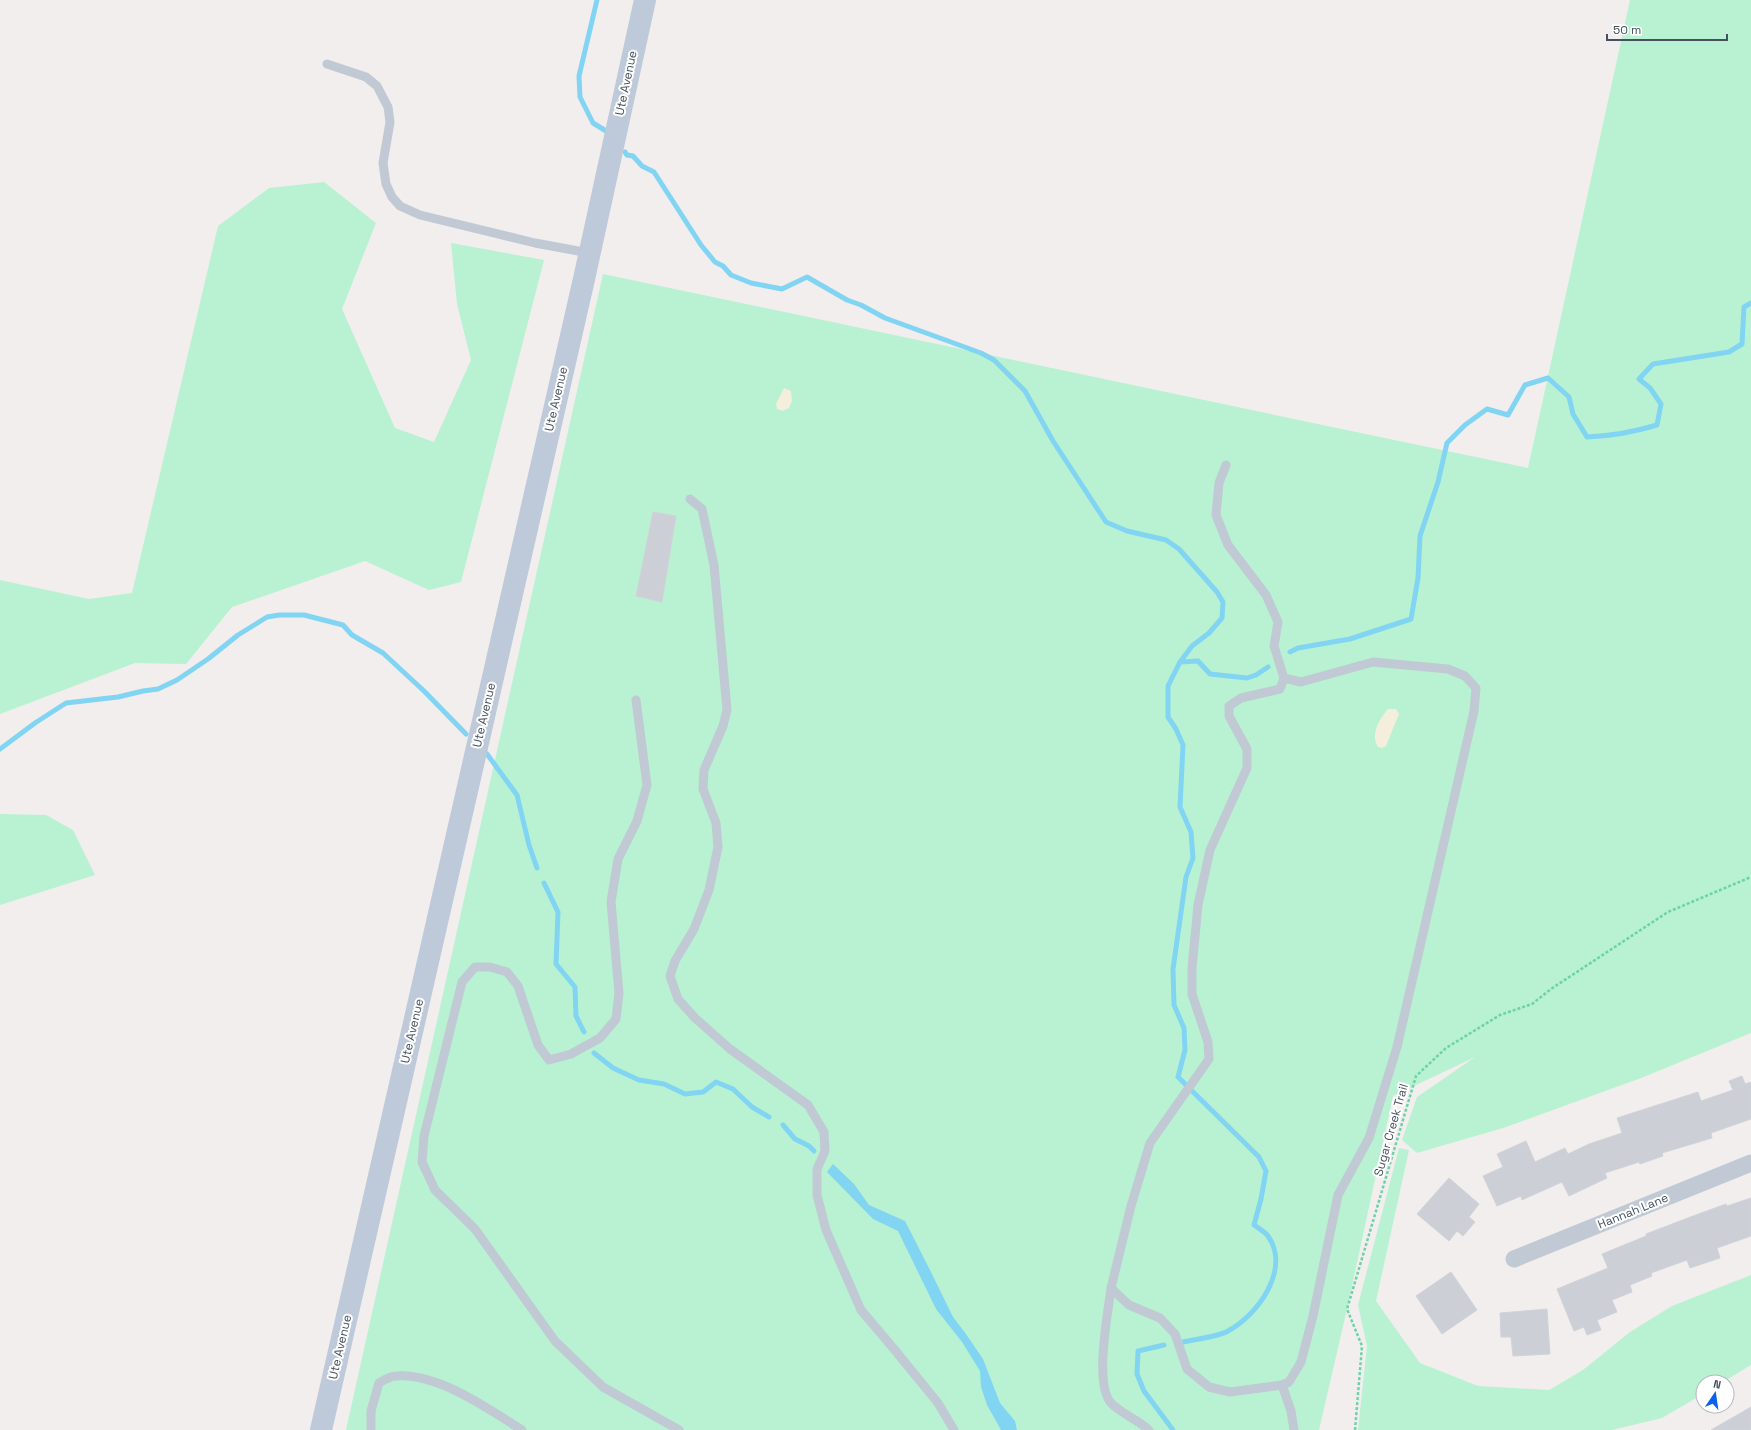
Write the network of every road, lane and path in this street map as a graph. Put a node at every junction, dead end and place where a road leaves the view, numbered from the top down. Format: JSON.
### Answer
{"nodes":[{"id":1,"x":645,"y":0,"type":"edge"},
{"id":2,"x":326,"y":64,"type":"dead end"},
{"id":3,"x":589,"y":253,"type":"junction"},
{"id":4,"x":1226,"y":465,"type":"dead end"},
{"id":5,"x":690,"y":499,"type":"dead end"},
{"id":6,"x":1284,"y":678,"type":"junction"},
{"id":7,"x":636,"y":700,"type":"dead end"},
{"id":8,"x":1751,"y":877,"type":"edge"},
{"id":9,"x":1751,"y":1163,"type":"edge"},
{"id":10,"x":1514,"y":1259,"type":"dead end"},
{"id":11,"x":1111,"y":1288,"type":"junction"},
{"id":12,"x":1282,"y":1385,"type":"junction"},
{"id":13,"x":321,"y":1430,"type":"edge"},
{"id":14,"x":371,"y":1430,"type":"edge"},
{"id":15,"x":522,"y":1430,"type":"edge"},
{"id":16,"x":679,"y":1430,"type":"edge"},
{"id":17,"x":954,"y":1430,"type":"edge"},
{"id":18,"x":1149,"y":1430,"type":"edge"},
{"id":19,"x":1294,"y":1430,"type":"edge"},
{"id":20,"x":1355,"y":1430,"type":"edge"}],
"edges":[{"from":1,"to":3,"type":"main road","name":"Ute Avenue"},
{"from":2,"to":3,"type":"lane"},
{"from":3,"to":13,"type":"main road","name":"Ute Avenue"},
{"from":4,"to":6,"type":"lane"},
{"from":5,"to":17,"type":"lane"},
{"from":6,"to":11,"type":"lane"},
{"from":6,"to":12,"type":"lane"},
{"from":7,"to":16,"type":"lane"},
{"from":8,"to":20,"type":"path","name":"Sugar Creek Trail"},
{"from":9,"to":10,"type":"street","name":"Hannah Lane"},
{"from":11,"to":12,"type":"lane"},
{"from":11,"to":18,"type":"lane"},
{"from":12,"to":19,"type":"lane"},
{"from":14,"to":15,"type":"lane"}]}
